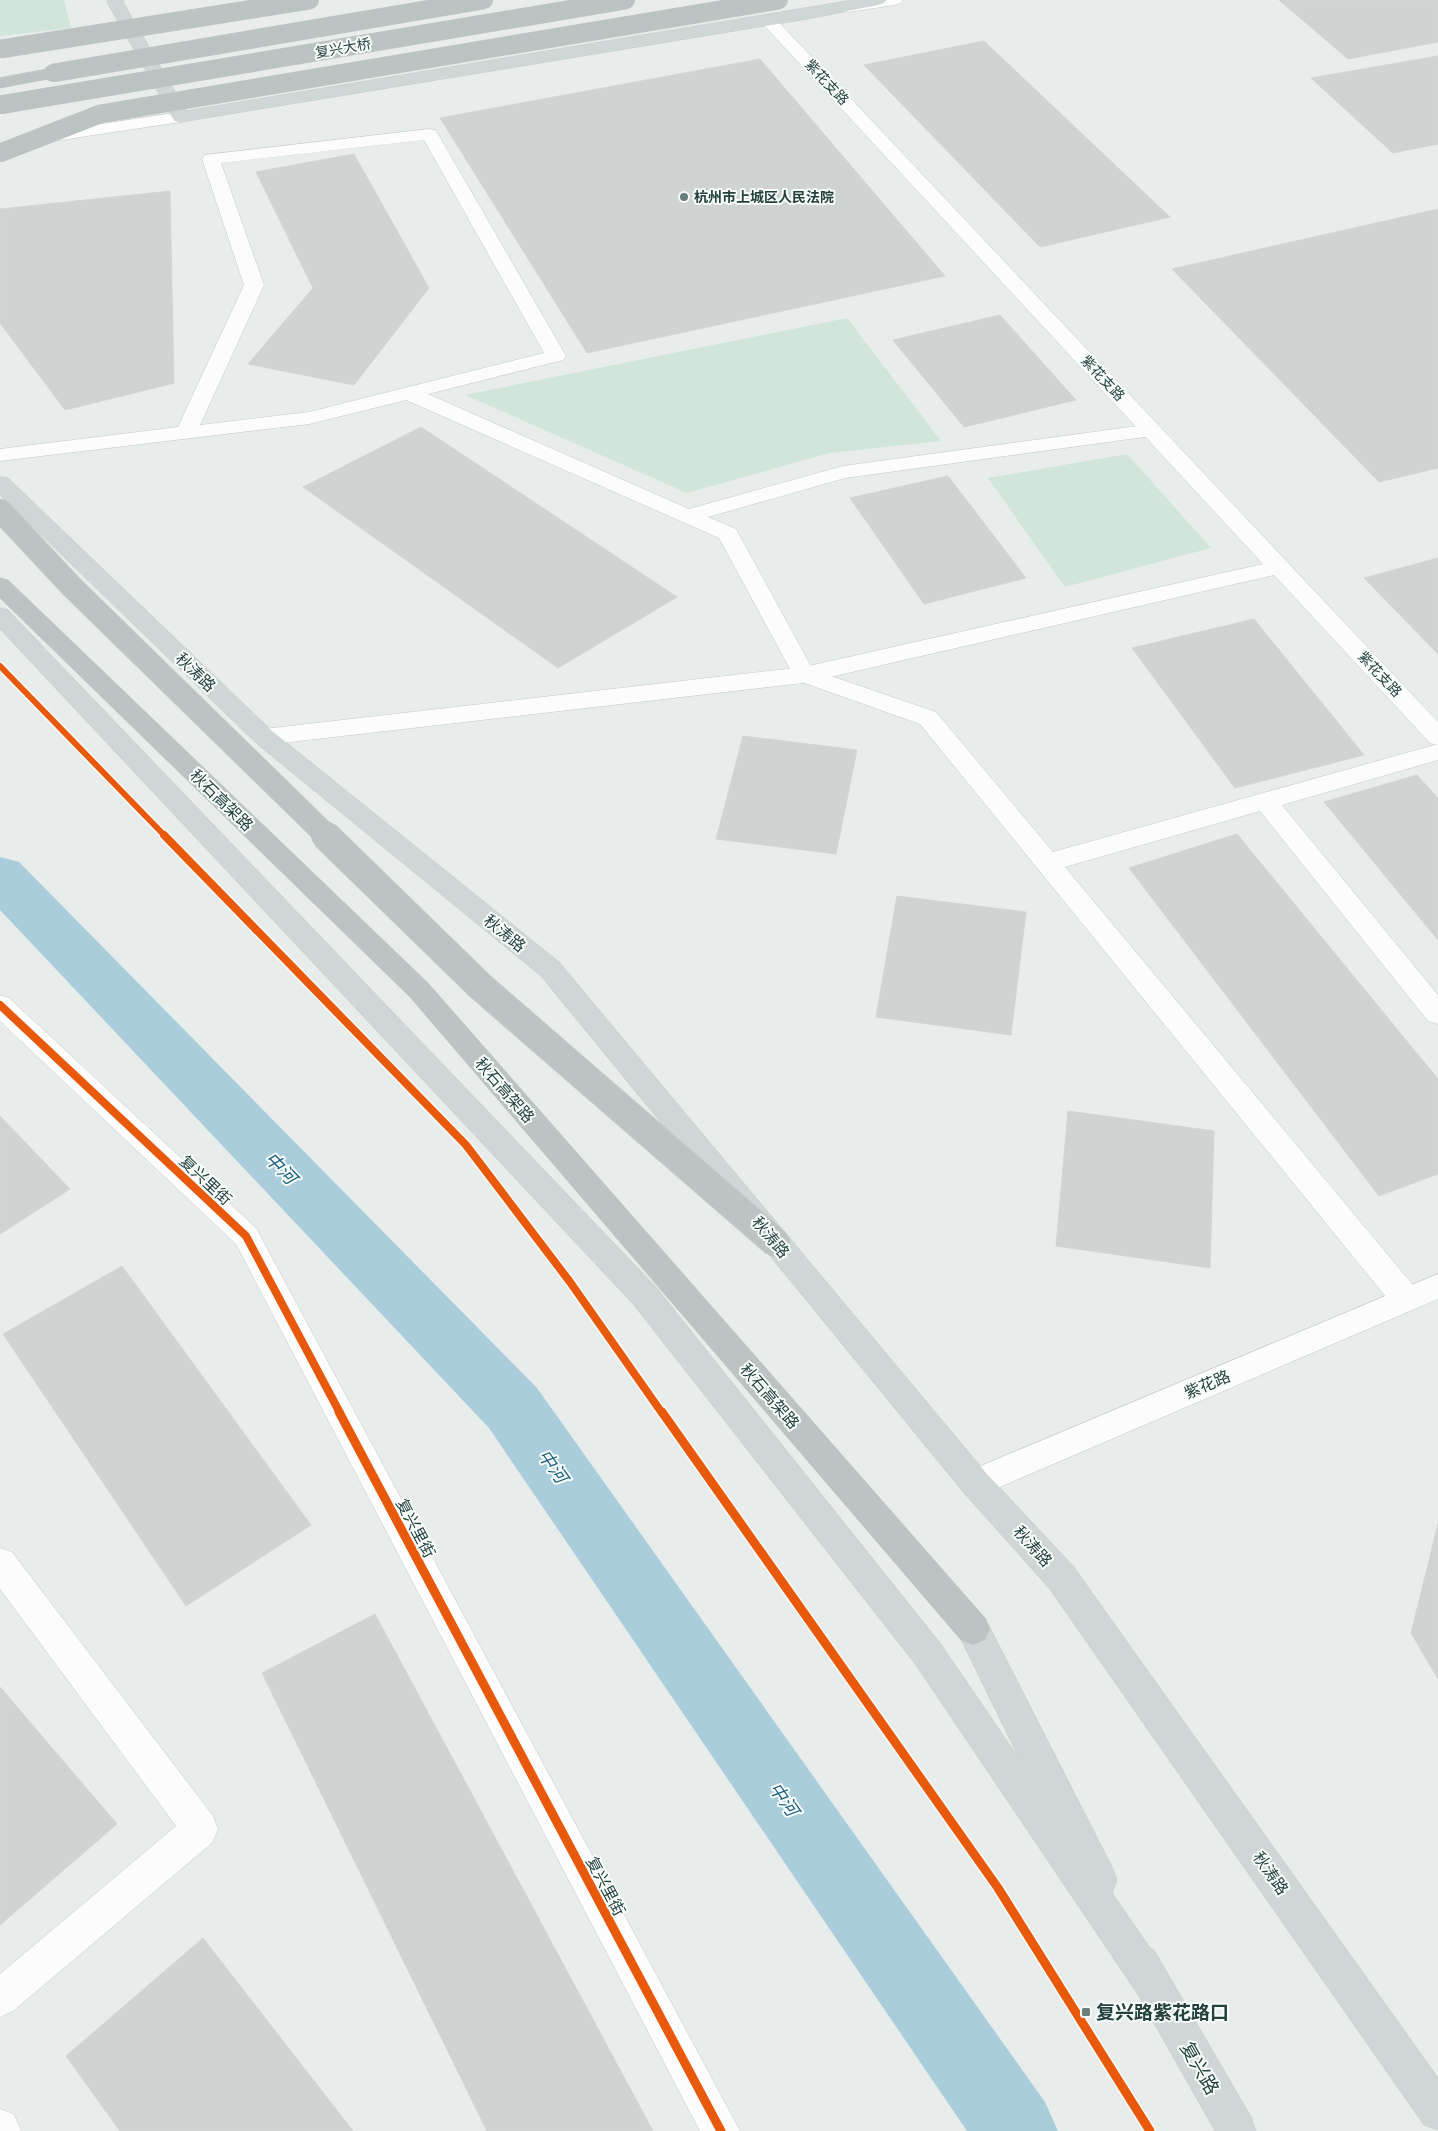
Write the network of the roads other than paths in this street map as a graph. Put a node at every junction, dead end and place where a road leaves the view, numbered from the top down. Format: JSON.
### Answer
{"nodes":[{"id":1,"x":116,"y":0,"type":"edge"},
{"id":2,"x":310,"y":0,"type":"edge"},
{"id":3,"x":484,"y":0,"type":"edge"},
{"id":4,"x":626,"y":0,"type":"edge"},
{"id":5,"x":779,"y":0,"type":"edge"},
{"id":6,"x":878,"y":0,"type":"edge"},
{"id":7,"x":895,"y":0,"type":"edge"},
{"id":8,"x":807,"y":14,"type":"junction"},
{"id":9,"x":768,"y":20,"type":"junction"},
{"id":10,"x":0,"y":49,"type":"edge"},
{"id":11,"x":0,"y":81,"type":"edge"},
{"id":12,"x":60,"y":95,"type":"junction"},
{"id":13,"x":0,"y":106,"type":"edge"},
{"id":14,"x":0,"y":113,"type":"edge"},
{"id":15,"x":181,"y":117,"type":"junction"},
{"id":16,"x":0,"y":144,"type":"edge"},
{"id":17,"x":0,"y":153,"type":"edge"},
{"id":18,"x":408,"y":393,"type":"junction"},
{"id":19,"x":1152,"y":430,"type":"junction"},
{"id":20,"x":186,"y":433,"type":"dead end"},
{"id":21,"x":0,"y":455,"type":"edge"},
{"id":22,"x":0,"y":483,"type":"edge"},
{"id":23,"x":0,"y":510,"type":"edge"},
{"id":24,"x":687,"y":516,"type":"junction"},
{"id":25,"x":1279,"y":567,"type":"junction"},
{"id":26,"x":0,"y":585,"type":"edge"},
{"id":27,"x":0,"y":615,"type":"edge"},
{"id":28,"x":804,"y":675,"type":"junction"},
{"id":29,"x":1438,"y":737,"type":"edge"},
{"id":30,"x":264,"y":738,"type":"junction"},
{"id":31,"x":1438,"y":752,"type":"edge"},
{"id":32,"x":1265,"y":801,"type":"junction"},
{"id":33,"x":1047,"y":863,"type":"junction"},
{"id":34,"x":0,"y":1004,"type":"edge"},
{"id":35,"x":1438,"y":1014,"type":"edge"},
{"id":36,"x":776,"y":1243,"type":"junction"},
{"id":37,"x":1438,"y":1286,"type":"edge"},
{"id":38,"x":1406,"y":1299,"type":"junction"},
{"id":39,"x":975,"y":1483,"type":"junction"},
{"id":40,"x":0,"y":1564,"type":"edge"},
{"id":41,"x":973,"y":1629,"type":"joint"},
{"id":42,"x":1149,"y":1979,"type":"junction"},
{"id":43,"x":0,"y":1998,"type":"edge"},
{"id":44,"x":1435,"y":2098,"type":"edge"},
{"id":45,"x":721,"y":2131,"type":"edge"},
{"id":46,"x":1237,"y":2131,"type":"edge"}],
"edges":[{"from":1,"to":15,"type":"main road"},
{"from":2,"to":10,"type":"highway","bridge":true},
{"from":3,"to":11,"type":"highway","name":"复兴大桥","bridge":true},
{"from":4,"to":12,"type":"highway","name":"复兴大桥","bridge":true},
{"from":5,"to":17,"type":"highway","bridge":true},
{"from":6,"to":8,"type":"main road"},
{"from":7,"to":8,"type":"street"},
{"from":8,"to":9,"type":"main road"},
{"from":9,"to":15,"type":"main road"},
{"from":9,"to":19,"type":"street","name":"紫花支路"},
{"from":12,"to":13,"type":"highway","bridge":true},
{"from":12,"to":14,"type":"highway","bridge":true},
{"from":15,"to":16,"type":"street"},
{"from":18,"to":20,"type":"street"},
{"from":18,"to":21,"type":"street"},
{"from":18,"to":24,"type":"street"},
{"from":19,"to":24,"type":"street"},
{"from":19,"to":25,"type":"street","name":"紫花支路"},
{"from":22,"to":30,"type":"main road","name":"秋涛路"},
{"from":23,"to":36,"type":"highway","bridge":true},
{"from":24,"to":28,"type":"street"},
{"from":25,"to":28,"type":"street"},
{"from":25,"to":29,"type":"street","name":"紫花支路"},
{"from":26,"to":41,"type":"highway","name":"秋石高架路"},
{"from":27,"to":42,"type":"main road"},
{"from":28,"to":30,"type":"street"},
{"from":28,"to":33,"type":"street"},
{"from":30,"to":36,"type":"main road","name":"秋涛路"},
{"from":31,"to":32,"type":"street"},
{"from":32,"to":33,"type":"street"},
{"from":32,"to":35,"type":"street"},
{"from":33,"to":38,"type":"street"},
{"from":34,"to":45,"type":"street","name":"复兴里街"},
{"from":36,"to":39,"type":"main road","name":"秋涛路"},
{"from":37,"to":38,"type":"street","name":"紫花路"},
{"from":38,"to":39,"type":"street","name":"紫花路"},
{"from":39,"to":44,"type":"main road","name":"秋涛路"},
{"from":40,"to":43,"type":"street"},
{"from":41,"to":42,"type":"main road"},
{"from":42,"to":46,"type":"main road","name":"复兴路"}]}
